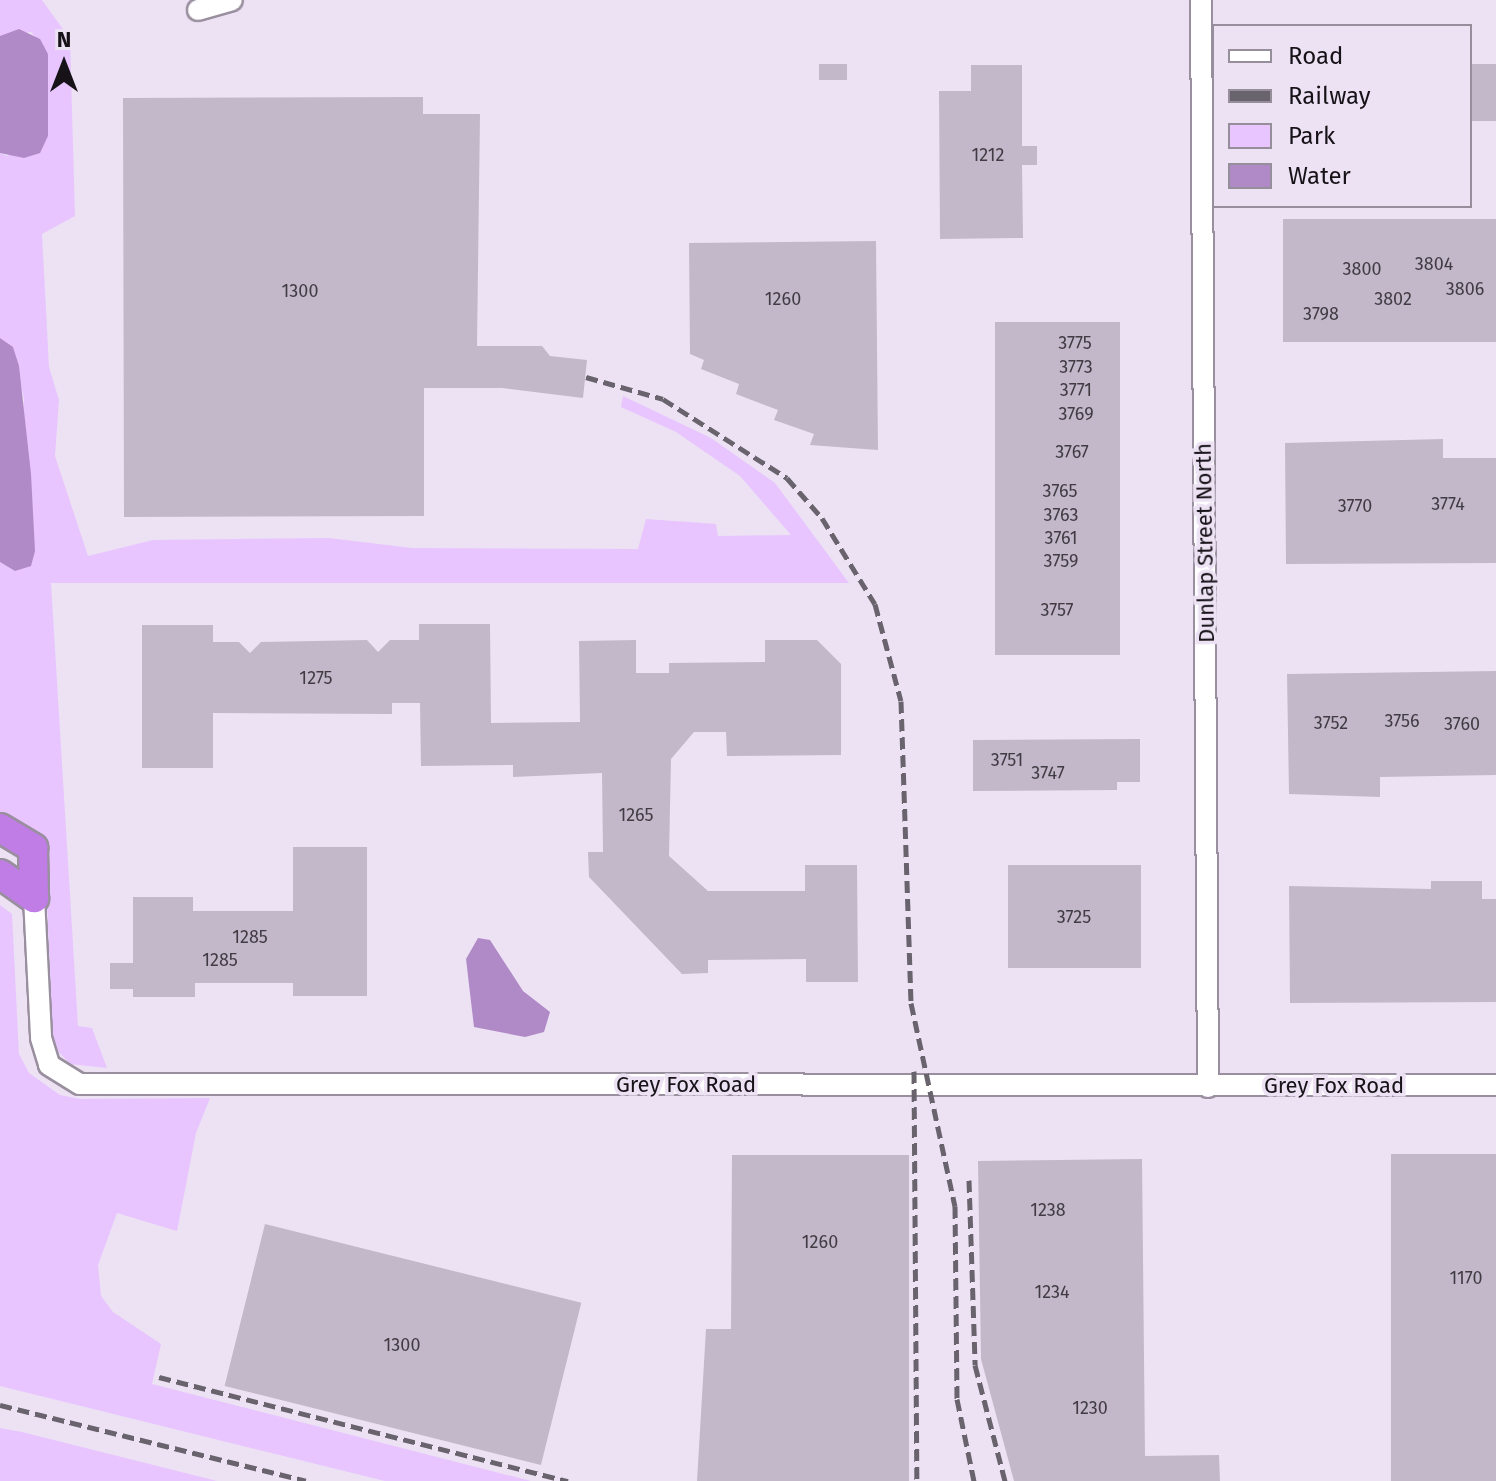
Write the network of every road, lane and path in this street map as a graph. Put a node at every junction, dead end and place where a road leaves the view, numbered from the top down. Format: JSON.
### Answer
{"nodes":[{"id":1,"x":232,"y":0,"type":"edge"},
{"id":2,"x":1201,"y":0,"type":"edge"},
{"id":3,"x":198,"y":10,"type":"dead end"},
{"id":4,"x":0,"y":828,"type":"edge"},
{"id":5,"x":0,"y":874,"type":"edge"},
{"id":6,"x":34,"y":898,"type":"junction"},
{"id":7,"x":1496,"y":1085,"type":"edge"},
{"id":8,"x":1208,"y":1087,"type":"junction"}],
"edges":[{"from":1,"to":3,"type":"street"},
{"from":2,"to":8,"type":"street","name":"Dunlap Street North"},
{"from":4,"to":6,"type":"highway"},
{"from":5,"to":6,"type":"highway"},
{"from":6,"to":8,"type":"street","name":"Grey Fox Road"},
{"from":7,"to":8,"type":"street","name":"Grey Fox Road"}]}
